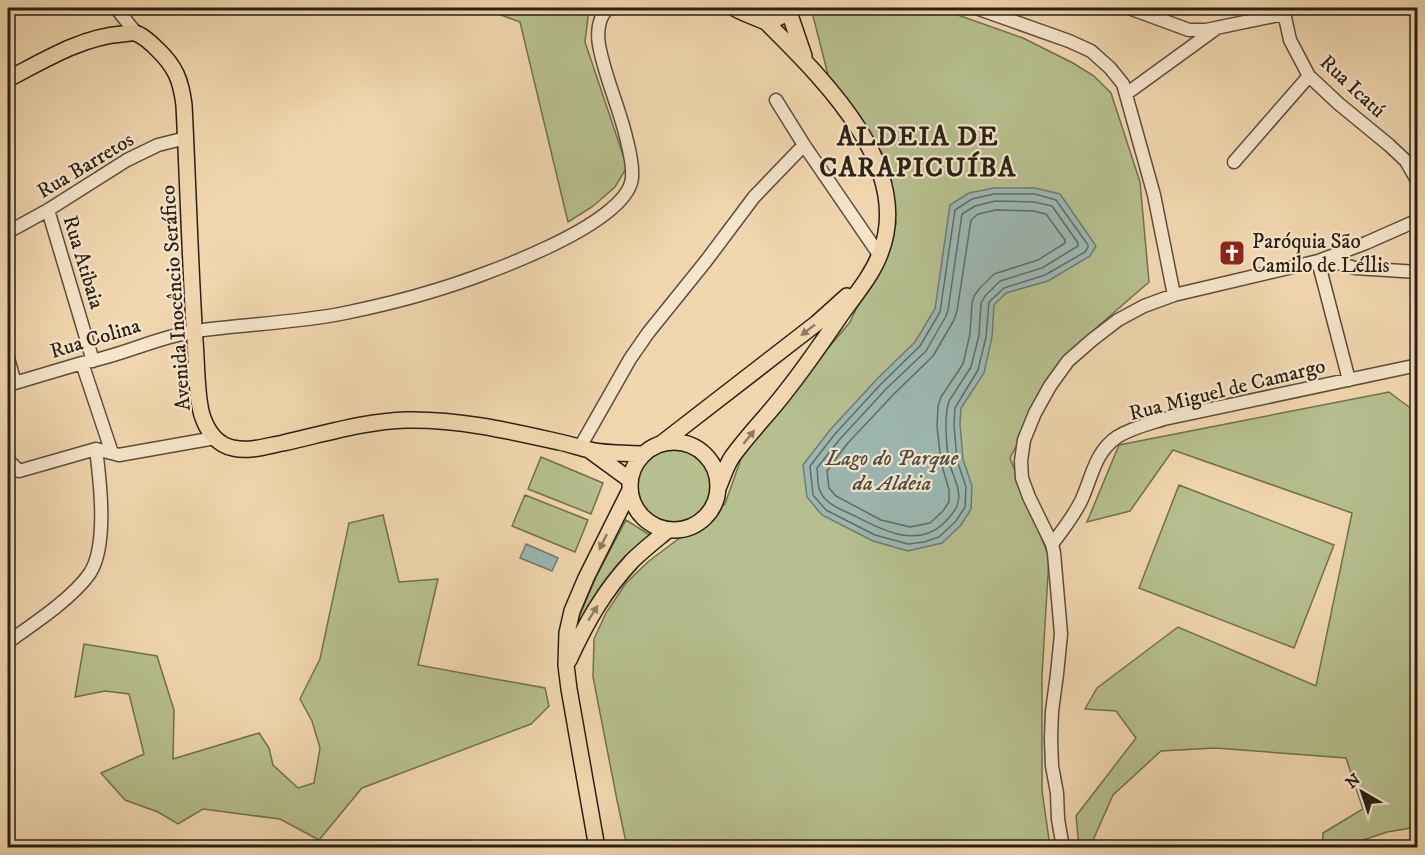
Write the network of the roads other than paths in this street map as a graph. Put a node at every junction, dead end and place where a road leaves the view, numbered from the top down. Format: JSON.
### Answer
{"nodes":[{"id":1,"x":116,"y":8,"type":"edge"},
{"id":2,"x":609,"y":8,"type":"edge"},
{"id":3,"x":734,"y":8,"type":"edge"},
{"id":4,"x":976,"y":8,"type":"edge"},
{"id":5,"x":1129,"y":8,"type":"edge"},
{"id":6,"x":1413,"y":8,"type":"edge"},
{"id":7,"x":790,"y":10,"type":"edge"},
{"id":8,"x":1284,"y":11,"type":"edge"},
{"id":9,"x":1418,"y":14,"type":"edge"},
{"id":10,"x":766,"y":22,"type":"junction"},
{"id":11,"x":1218,"y":27,"type":"junction"},
{"id":12,"x":136,"y":33,"type":"junction"},
{"id":13,"x":806,"y":62,"type":"junction"},
{"id":14,"x":1309,"y":76,"type":"junction"},
{"id":15,"x":8,"y":79,"type":"edge"},
{"id":16,"x":1126,"y":94,"type":"junction"},
{"id":17,"x":776,"y":100,"type":"dead end"},
{"id":18,"x":186,"y":138,"type":"junction"},
{"id":19,"x":804,"y":145,"type":"junction"},
{"id":20,"x":1234,"y":162,"type":"dead end"},
{"id":21,"x":1418,"y":182,"type":"edge"},
{"id":22,"x":48,"y":210,"type":"junction"},
{"id":23,"x":1418,"y":220,"type":"edge"},
{"id":24,"x":8,"y":232,"type":"edge"},
{"id":25,"x":880,"y":256,"type":"junction"},
{"id":26,"x":1321,"y":260,"type":"junction"},
{"id":27,"x":1418,"y":272,"type":"edge"},
{"id":28,"x":868,"y":278,"type":"junction"},
{"id":29,"x":1174,"y":295,"type":"junction"},
{"id":30,"x":195,"y":331,"type":"junction"},
{"id":31,"x":8,"y":358,"type":"edge"},
{"id":32,"x":88,"y":362,"type":"junction"},
{"id":33,"x":1418,"y":365,"type":"edge"},
{"id":34,"x":1349,"y":380,"type":"junction"},
{"id":35,"x":11,"y":384,"type":"edge"},
{"id":36,"x":215,"y":438,"type":"junction"},
{"id":37,"x":660,"y":444,"type":"junction"},
{"id":38,"x":585,"y":448,"type":"junction"},
{"id":39,"x":96,"y":449,"type":"junction"},
{"id":40,"x":112,"y":453,"type":"junction"},
{"id":41,"x":644,"y":454,"type":"junction"},
{"id":42,"x":8,"y":460,"type":"edge"},
{"id":43,"x":630,"y":485,"type":"junction"},
{"id":44,"x":719,"y":486,"type":"junction"},
{"id":45,"x":668,"y":530,"type":"junction"},
{"id":46,"x":1052,"y":544,"type":"junction"},
{"id":47,"x":8,"y":642,"type":"edge"},
{"id":48,"x":566,"y":665,"type":"junction"},
{"id":49,"x":597,"y":848,"type":"edge"},
{"id":50,"x":1063,"y":848,"type":"edge"}],
"edges":[{"from":1,"to":12,"type":"street"},
{"from":2,"to":30,"type":"street","name":"Rua Colina"},
{"from":3,"to":10,"type":"main road"},
{"from":4,"to":16,"type":"street"},
{"from":5,"to":11,"type":"street"},
{"from":6,"to":9,"type":"street"},
{"from":7,"to":10,"type":"main road"},
{"from":7,"to":13,"type":"main road"},
{"from":8,"to":11,"type":"street"},
{"from":8,"to":14,"type":"street","name":"Rua Icatú"},
{"from":10,"to":13,"type":"main road"},
{"from":11,"to":16,"type":"street"},
{"from":12,"to":15,"type":"main road"},
{"from":12,"to":18,"type":"main road","name":"Avenida Inocêncio Seráfico"},
{"from":13,"to":25,"type":"main road"},
{"from":14,"to":20,"type":"street"},
{"from":14,"to":21,"type":"street","name":"Rua Icatú"},
{"from":16,"to":29,"type":"street"},
{"from":17,"to":19,"type":"street"},
{"from":18,"to":22,"type":"street","name":"Rua Barretos"},
{"from":18,"to":30,"type":"main road","name":"Avenida Inocêncio Seráfico"},
{"from":19,"to":25,"type":"street"},
{"from":19,"to":38,"type":"street"},
{"from":22,"to":24,"type":"street","name":"Rua Barretos"},
{"from":22,"to":32,"type":"street","name":"Rua Atibaia"},
{"from":23,"to":26,"type":"street"},
{"from":25,"to":28,"type":"main road"},
{"from":26,"to":27,"type":"street"},
{"from":26,"to":29,"type":"street"},
{"from":26,"to":34,"type":"street"},
{"from":28,"to":37,"type":"main road","one_way":true},
{"from":44,"to":28,"type":"main road","one_way":true},
{"from":29,"to":46,"type":"street"},
{"from":30,"to":32,"type":"street","name":"Rua Colina"},
{"from":30,"to":36,"type":"main road","name":"Avenida Inocêncio Seráfico"},
{"from":31,"to":35,"type":"street"},
{"from":32,"to":35,"type":"street","name":"Rua Colina"},
{"from":32,"to":40,"type":"street","name":"Rua Atibaia"},
{"from":33,"to":34,"type":"street","name":"Rua Miguel de Camargo"},
{"from":34,"to":46,"type":"street","name":"Rua Miguel de Camargo"},
{"from":36,"to":38,"type":"main road"},
{"from":36,"to":40,"type":"street"},
{"from":37,"to":41,"type":"main road"},
{"from":37,"to":44,"type":"main road"},
{"from":38,"to":41,"type":"main road"},
{"from":38,"to":43,"type":"main road"},
{"from":39,"to":40,"type":"street"},
{"from":39,"to":42,"type":"street"},
{"from":39,"to":47,"type":"street"},
{"from":41,"to":43,"type":"main road"},
{"from":43,"to":45,"type":"main road"},
{"from":43,"to":48,"type":"main road","one_way":true},
{"from":44,"to":45,"type":"main road"},
{"from":48,"to":45,"type":"main road","one_way":true},
{"from":46,"to":50,"type":"street"},
{"from":48,"to":49,"type":"main road"}]}
